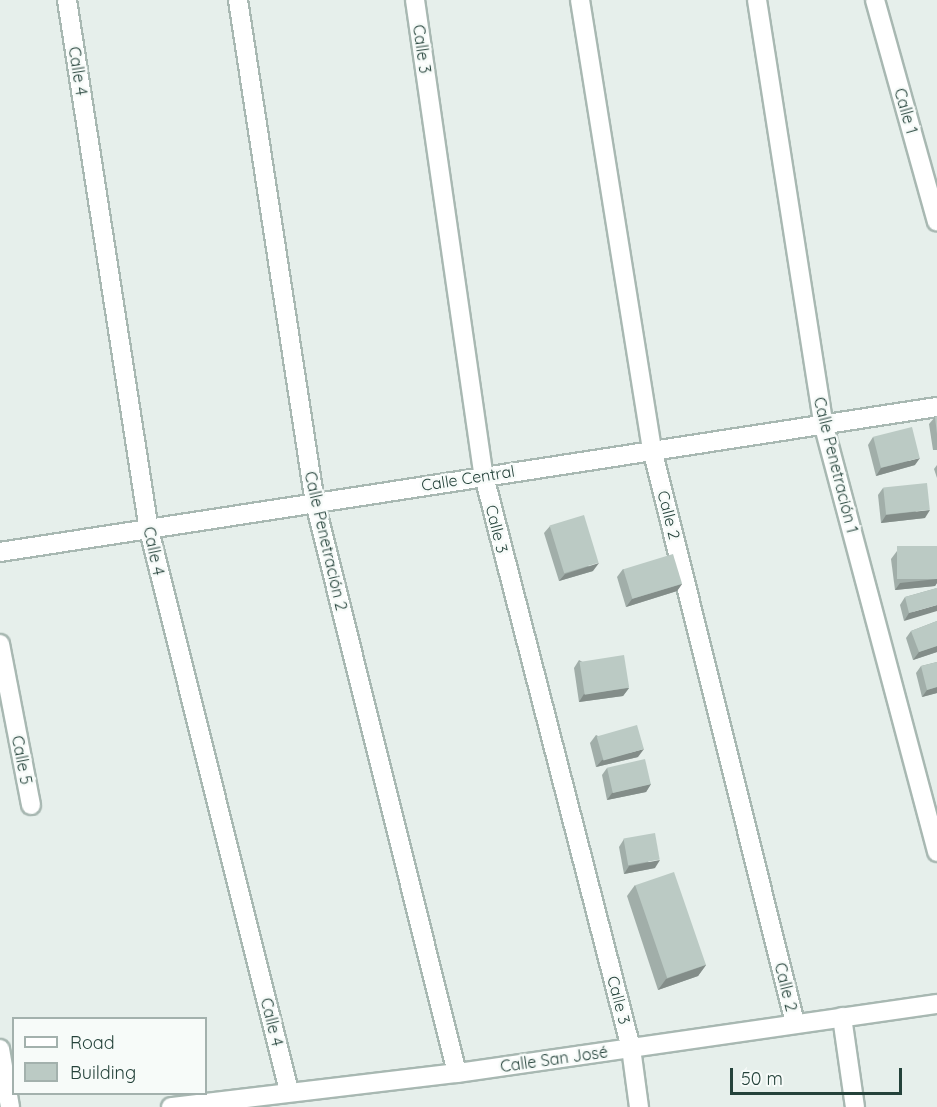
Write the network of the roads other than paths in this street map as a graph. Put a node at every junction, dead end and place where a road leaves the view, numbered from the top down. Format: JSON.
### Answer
{"nodes":[{"id":1,"x":67,"y":0,"type":"edge"},
{"id":2,"x":238,"y":0,"type":"edge"},
{"id":3,"x":415,"y":0,"type":"edge"},
{"id":4,"x":580,"y":0,"type":"edge"},
{"id":5,"x":757,"y":0,"type":"edge"},
{"id":6,"x":875,"y":0,"type":"edge"},
{"id":7,"x":937,"y":222,"type":"edge"},
{"id":8,"x":937,"y":407,"type":"edge"},
{"id":9,"x":823,"y":423,"type":"junction"},
{"id":10,"x":652,"y":449,"type":"junction"},
{"id":11,"x":484,"y":476,"type":"junction"},
{"id":12,"x":315,"y":503,"type":"junction"},
{"id":13,"x":149,"y":530,"type":"junction"},
{"id":14,"x":0,"y":552,"type":"edge"},
{"id":15,"x":0,"y":644,"type":"edge"},
{"id":16,"x":31,"y":805,"type":"dead end"},
{"id":17,"x":937,"y":852,"type":"edge"},
{"id":18,"x":937,"y":1004,"type":"edge"},
{"id":19,"x":842,"y":1017,"type":"junction"},
{"id":20,"x":795,"y":1023,"type":"junction"},
{"id":21,"x":631,"y":1048,"type":"junction"},
{"id":22,"x":0,"y":1049,"type":"edge"},
{"id":23,"x":457,"y":1073,"type":"junction"},
{"id":24,"x":290,"y":1091,"type":"junction"},
{"id":25,"x":10,"y":1107,"type":"edge"},
{"id":26,"x":171,"y":1107,"type":"edge"},
{"id":27,"x":639,"y":1107,"type":"edge"},
{"id":28,"x":855,"y":1107,"type":"edge"}],
"edges":[{"from":1,"to":13,"type":"street","name":"Calle 4"},
{"from":2,"to":12,"type":"street","name":"Calle Penetración 2"},
{"from":3,"to":11,"type":"street","name":"Calle 3"},
{"from":4,"to":10,"type":"street","name":"Calle 2"},
{"from":5,"to":9,"type":"street","name":"Calle Penetración 1"},
{"from":6,"to":7,"type":"street","name":"Calle 1"},
{"from":8,"to":9,"type":"street","name":"Calle Central"},
{"from":9,"to":10,"type":"street","name":"Calle Central"},
{"from":9,"to":17,"type":"street","name":"Calle Penetración 1"},
{"from":10,"to":11,"type":"street","name":"Calle Central"},
{"from":10,"to":20,"type":"street","name":"Calle 2"},
{"from":11,"to":12,"type":"street","name":"Calle Central"},
{"from":11,"to":21,"type":"street","name":"Calle 3"},
{"from":12,"to":13,"type":"street","name":"Calle Central"},
{"from":12,"to":23,"type":"street","name":"Calle Penetración 2"},
{"from":13,"to":14,"type":"street","name":"Calle Central"},
{"from":13,"to":24,"type":"street","name":"Calle 4"},
{"from":15,"to":16,"type":"street","name":"Calle 5"},
{"from":18,"to":19,"type":"street","name":"Calle San José"},
{"from":19,"to":20,"type":"street","name":"Calle San José"},
{"from":19,"to":28,"type":"street"},
{"from":20,"to":21,"type":"street","name":"Calle San José"},
{"from":21,"to":23,"type":"street","name":"Calle San José"},
{"from":21,"to":27,"type":"street","name":"Calle 3"},
{"from":22,"to":25,"type":"street"},
{"from":23,"to":24,"type":"street","name":"Calle San José"},
{"from":24,"to":26,"type":"street","name":"Calle San José"}]}
